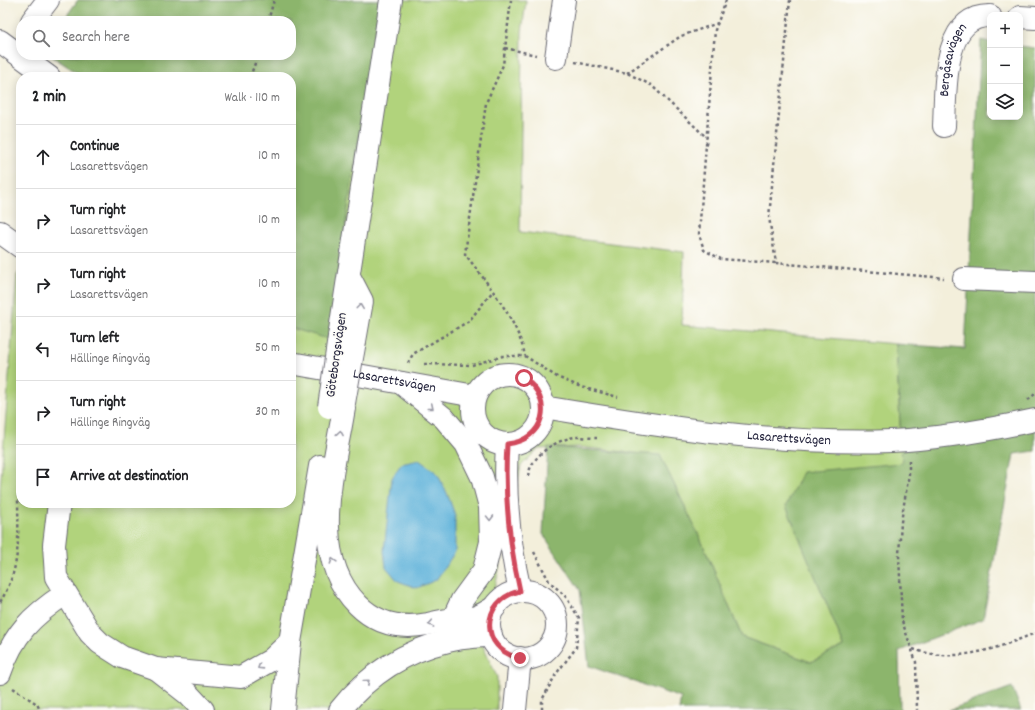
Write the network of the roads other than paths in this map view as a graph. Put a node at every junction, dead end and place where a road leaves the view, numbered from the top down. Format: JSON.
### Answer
{"nodes":[{"id":1,"x":48,"y":0,"type":"edge"},
{"id":2,"x":391,"y":0,"type":"edge"},
{"id":3,"x":564,"y":0,"type":"edge"},
{"id":4,"x":36,"y":16,"type":"edge"},
{"id":5,"x":987,"y":16,"type":"edge"},
{"id":6,"x":1023,"y":17,"type":"edge"},
{"id":7,"x":1035,"y":18,"type":"edge"},
{"id":8,"x":556,"y":58,"type":"dead end"},
{"id":9,"x":30,"y":60,"type":"edge"},
{"id":10,"x":43,"y":72,"type":"edge"},
{"id":11,"x":944,"y":126,"type":"dead end"},
{"id":12,"x":0,"y":232,"type":"edge"},
{"id":13,"x":16,"y":243,"type":"edge"},
{"id":14,"x":964,"y":279,"type":"road end"},
{"id":15,"x":1035,"y":282,"type":"edge"},
{"id":16,"x":296,"y":363,"type":"edge"},
{"id":17,"x":404,"y":373,"type":"junction"},
{"id":18,"x":475,"y":396,"type":"junction"},
{"id":19,"x":543,"y":407,"type":"junction"},
{"id":20,"x":336,"y":408,"type":"junction"},
{"id":21,"x":1030,"y":411,"type":"edge"},
{"id":22,"x":507,"y":444,"type":"junction"},
{"id":23,"x":58,"y":508,"type":"edge"},
{"id":24,"x":520,"y":591,"type":"junction"},
{"id":25,"x":65,"y":594,"type":"junction"},
{"id":26,"x":495,"y":607,"type":"junction"},
{"id":27,"x":453,"y":619,"type":"junction"},
{"id":28,"x":491,"y":634,"type":"junction"},
{"id":29,"x":290,"y":642,"type":"junction"},
{"id":30,"x":520,"y":658,"type":"junction"},
{"id":31,"x":156,"y":669,"type":"junction"},
{"id":32,"x":6,"y":680,"type":"edge"},
{"id":33,"x":203,"y":710,"type":"edge"},
{"id":34,"x":283,"y":710,"type":"edge"},
{"id":35,"x":340,"y":710,"type":"edge"},
{"id":36,"x":515,"y":710,"type":"edge"}],
"edges":[{"from":1,"to":4,"type":"main road"},
{"from":2,"to":20,"type":"main road","name":"Göteborgsvägen","bridge":true},
{"from":3,"to":8,"type":"main road"},
{"from":5,"to":11,"type":"main road","name":"Bergåsavägen"},
{"from":6,"to":7,"type":"main road"},
{"from":9,"to":10,"type":"main road"},
{"from":12,"to":13,"type":"main road"},
{"from":14,"to":15,"type":"main road"},
{"from":16,"to":17,"type":"main road","name":"Lasarettsvägen"},
{"from":17,"to":18,"type":"main road","name":"Lasarettsvägen"},
{"from":17,"to":27,"type":"main road","one_way":true},
{"from":18,"to":19,"type":"main road"},
{"from":18,"to":22,"type":"main road"},
{"from":19,"to":21,"type":"main road","name":"Lasarettsvägen"},
{"from":19,"to":22,"type":"main road"},
{"from":27,"to":20,"type":"main road","one_way":true},
{"from":20,"to":29,"type":"main road","name":"Göteborgsvägen"},
{"from":22,"to":24,"type":"main road"},
{"from":23,"to":25,"type":"main road"},
{"from":24,"to":26,"type":"main road"},
{"from":24,"to":30,"type":"main road"},
{"from":25,"to":31,"type":"main road"},
{"from":25,"to":32,"type":"main road"},
{"from":26,"to":27,"type":"main road"},
{"from":26,"to":28,"type":"main road"},
{"from":28,"to":30,"type":"main road"},
{"from":35,"to":28,"type":"main road","one_way":true},
{"from":29,"to":31,"type":"main road","one_way":true},
{"from":29,"to":34,"type":"main road","name":"Göteborgsvägen"},
{"from":30,"to":36,"type":"main road"},
{"from":31,"to":33,"type":"main road"}]}
